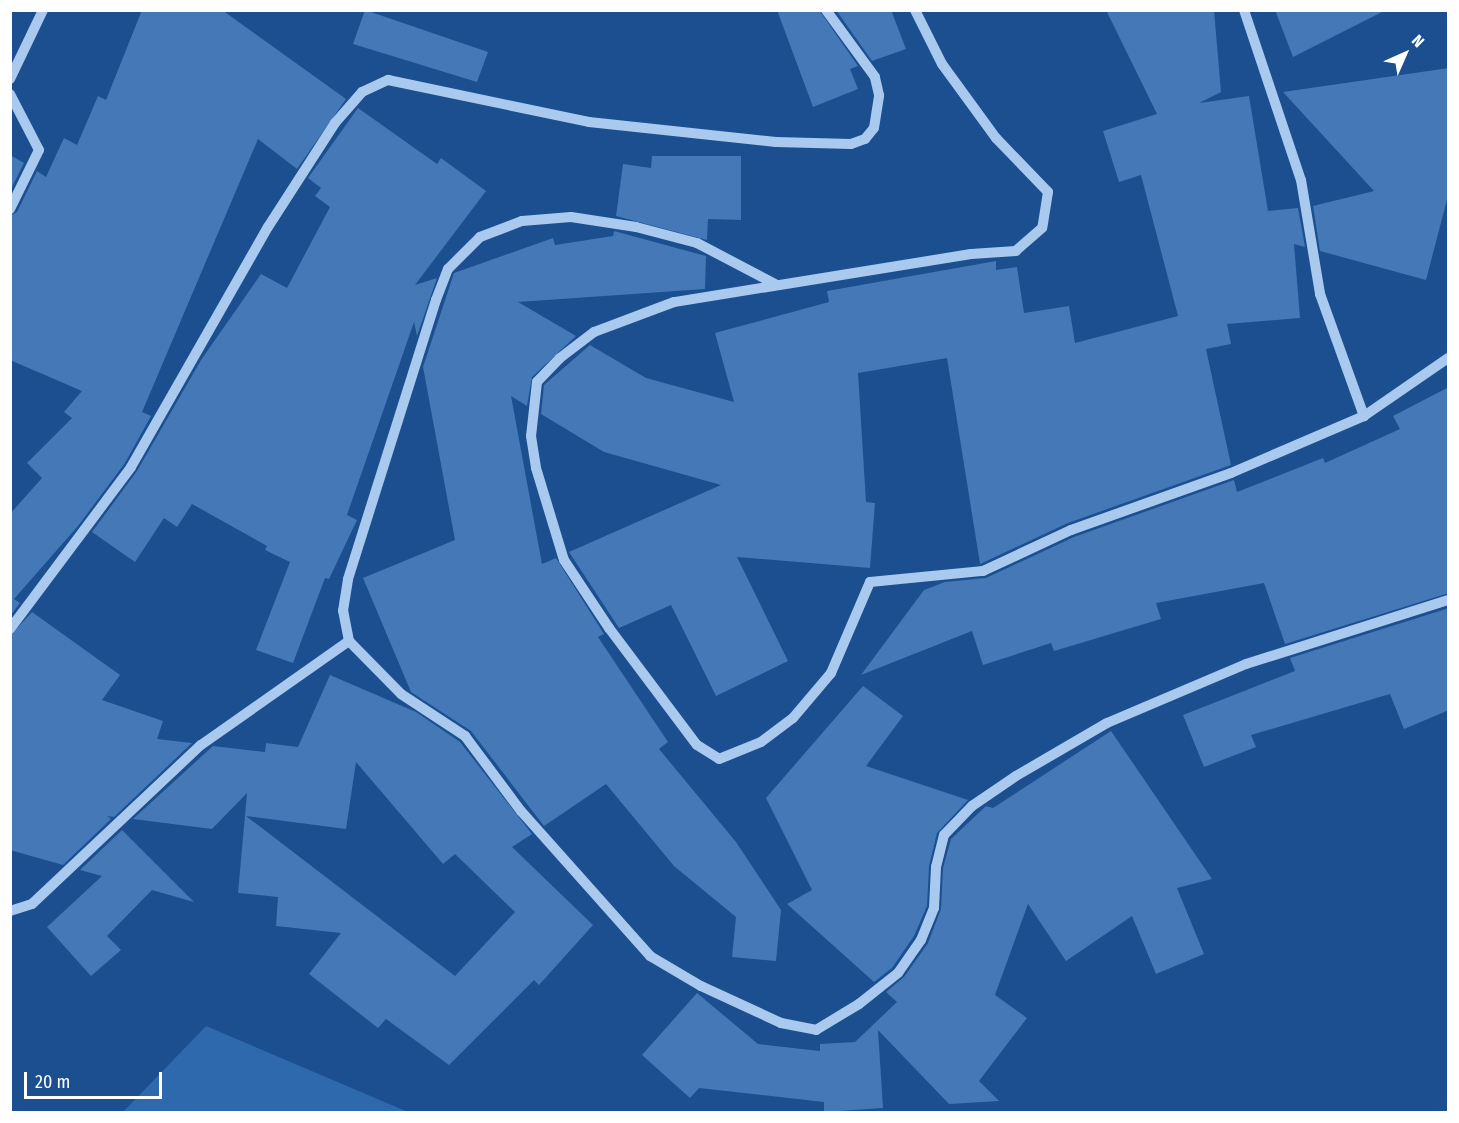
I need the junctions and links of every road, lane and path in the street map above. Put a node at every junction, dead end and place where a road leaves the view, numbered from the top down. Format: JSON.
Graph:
{"nodes":[{"id":1,"x":42,"y":10,"type":"edge"},
{"id":2,"x":826,"y":10,"type":"edge"},
{"id":3,"x":915,"y":10,"type":"edge"},
{"id":4,"x":1244,"y":10,"type":"edge"},
{"id":5,"x":10,"y":79,"type":"edge"},
{"id":6,"x":10,"y":94,"type":"edge"},
{"id":7,"x":10,"y":209,"type":"edge"},
{"id":8,"x":775,"y":284,"type":"junction"},
{"id":9,"x":1449,"y":358,"type":"edge"},
{"id":10,"x":1364,"y":416,"type":"junction"},
{"id":11,"x":1449,"y":600,"type":"edge"},
{"id":12,"x":10,"y":629,"type":"edge"},
{"id":13,"x":349,"y":641,"type":"junction"},
{"id":14,"x":10,"y":911,"type":"edge"}],
"edges":[{"from":1,"to":5,"type":"street"},
{"from":2,"to":12,"type":"street"},
{"from":3,"to":8,"type":"street"},
{"from":4,"to":10,"type":"street"},
{"from":6,"to":7,"type":"street"},
{"from":8,"to":10,"type":"street"},
{"from":8,"to":13,"type":"street"},
{"from":9,"to":10,"type":"street"},
{"from":11,"to":13,"type":"street"},
{"from":13,"to":14,"type":"street"}]}
